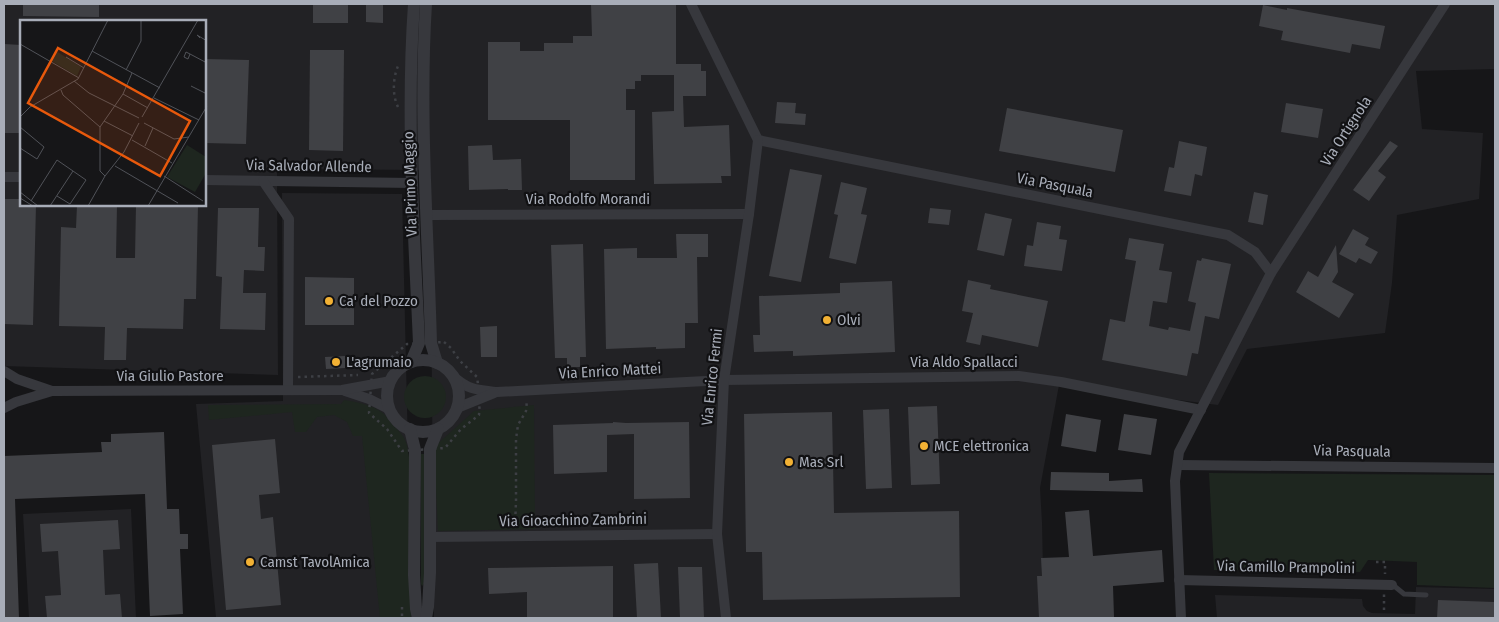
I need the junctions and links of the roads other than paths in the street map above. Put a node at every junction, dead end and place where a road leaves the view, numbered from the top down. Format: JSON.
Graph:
{"nodes":[{"id":1,"x":414,"y":4,"type":"edge"},
{"id":2,"x":426,"y":4,"type":"edge"},
{"id":3,"x":691,"y":4,"type":"edge"},
{"id":4,"x":1445,"y":4,"type":"edge"},
{"id":5,"x":758,"y":140,"type":"junction"},
{"id":6,"x":4,"y":177,"type":"edge"},
{"id":7,"x":20,"y":177,"type":"edge"},
{"id":8,"x":206,"y":180,"type":"edge"},
{"id":9,"x":263,"y":181,"type":"junction"},
{"id":10,"x":412,"y":183,"type":"junction"},
{"id":11,"x":749,"y":214,"type":"junction"},
{"id":12,"x":427,"y":215,"type":"junction"},
{"id":13,"x":1271,"y":273,"type":"junction"},
{"id":14,"x":425,"y":343,"type":"junction"},
{"id":15,"x":411,"y":362,"type":"junction"},
{"id":16,"x":437,"y":363,"type":"junction"},
{"id":17,"x":4,"y":372,"type":"edge"},
{"id":18,"x":453,"y":376,"type":"junction"},
{"id":19,"x":391,"y":380,"type":"junction"},
{"id":20,"x":724,"y":380,"type":"junction"},
{"id":21,"x":288,"y":390,"type":"junction"},
{"id":22,"x":342,"y":390,"type":"junction"},
{"id":23,"x":52,"y":391,"type":"junction"},
{"id":24,"x":479,"y":394,"type":"junction"},
{"id":25,"x":4,"y":408,"type":"edge"},
{"id":26,"x":457,"y":408,"type":"junction"},
{"id":27,"x":389,"y":409,"type":"junction"},
{"id":28,"x":1201,"y":410,"type":"junction"},
{"id":29,"x":438,"y":429,"type":"junction"},
{"id":30,"x":410,"y":430,"type":"junction"},
{"id":31,"x":1178,"y":465,"type":"junction"},
{"id":32,"x":1495,"y":468,"type":"edge"},
{"id":33,"x":717,"y":534,"type":"junction"},
{"id":34,"x":430,"y":537,"type":"junction"},
{"id":35,"x":1179,"y":580,"type":"junction"},
{"id":36,"x":1392,"y":585,"type":"joint"},
{"id":37,"x":1426,"y":595,"type":"dead end"},
{"id":38,"x":418,"y":618,"type":"edge"},
{"id":39,"x":426,"y":618,"type":"edge"},
{"id":40,"x":726,"y":618,"type":"edge"},
{"id":41,"x":1181,"y":618,"type":"edge"}],
"edges":[{"from":1,"to":10,"type":"street","name":"Via Primo Maggio"},
{"from":2,"to":12,"type":"street","name":"Via Primo Maggio"},
{"from":3,"to":5,"type":"street"},
{"from":4,"to":13,"type":"street","name":"Via Ortignola"},
{"from":5,"to":11,"type":"street","name":"Via Enrico Fermi"},
{"from":5,"to":13,"type":"street","name":"Via Pasquala"},
{"from":6,"to":7,"type":"street"},
{"from":8,"to":9,"type":"street","name":"Via Salvador Allende"},
{"from":9,"to":10,"type":"street","name":"Via Salvador Allende"},
{"from":9,"to":21,"type":"street"},
{"from":10,"to":14,"type":"street","name":"Via Primo Maggio"},
{"from":11,"to":12,"type":"street","name":"Via Rodolfo Morandi"},
{"from":11,"to":20,"type":"street","name":"Via Enrico Fermi"},
{"from":12,"to":14,"type":"street","name":"Via Primo Maggio"},
{"from":13,"to":28,"type":"street"},
{"from":14,"to":15,"type":"street","name":"Via Primo Maggio"},
{"from":14,"to":16,"type":"street","name":"Via Primo Maggio"},
{"from":15,"to":16,"type":"street"},
{"from":15,"to":19,"type":"street","name":"Via Primo Maggio"},
{"from":16,"to":18,"type":"street"},
{"from":17,"to":23,"type":"street","name":"Via Giulio Pastore"},
{"from":18,"to":24,"type":"street"},
{"from":18,"to":26,"type":"street"},
{"from":19,"to":22,"type":"street","name":"Via Giulio Pastore"},
{"from":19,"to":27,"type":"street"},
{"from":20,"to":24,"type":"street","name":"Via Enrico Mattei"},
{"from":20,"to":28,"type":"street","name":"Via Aldo Spallacci"},
{"from":20,"to":33,"type":"street","name":"Via Enrico Fermi"},
{"from":21,"to":22,"type":"street","name":"Via Giulio Pastore"},
{"from":21,"to":23,"type":"street","name":"Via Giulio Pastore"},
{"from":22,"to":27,"type":"street","name":"Via Giulio Pastore"},
{"from":23,"to":25,"type":"street","name":"Via Giulio Pastore"},
{"from":24,"to":26,"type":"street","name":"Via Enrico Mattei"},
{"from":26,"to":29,"type":"street"},
{"from":27,"to":30,"type":"street"},
{"from":28,"to":31,"type":"street"},
{"from":29,"to":30,"type":"street"},
{"from":29,"to":34,"type":"street"},
{"from":30,"to":38,"type":"street"},
{"from":31,"to":32,"type":"street","name":"Via Pasquala"},
{"from":31,"to":35,"type":"street"},
{"from":33,"to":34,"type":"street","name":"Via Gioacchino Zambrini"},
{"from":33,"to":40,"type":"street","name":"Via Enrico Fermi"},
{"from":34,"to":39,"type":"street"},
{"from":35,"to":36,"type":"street","name":"Via Camillo Prampolini"},
{"from":35,"to":41,"type":"street"},
{"from":36,"to":37,"type":"lane"}]}
